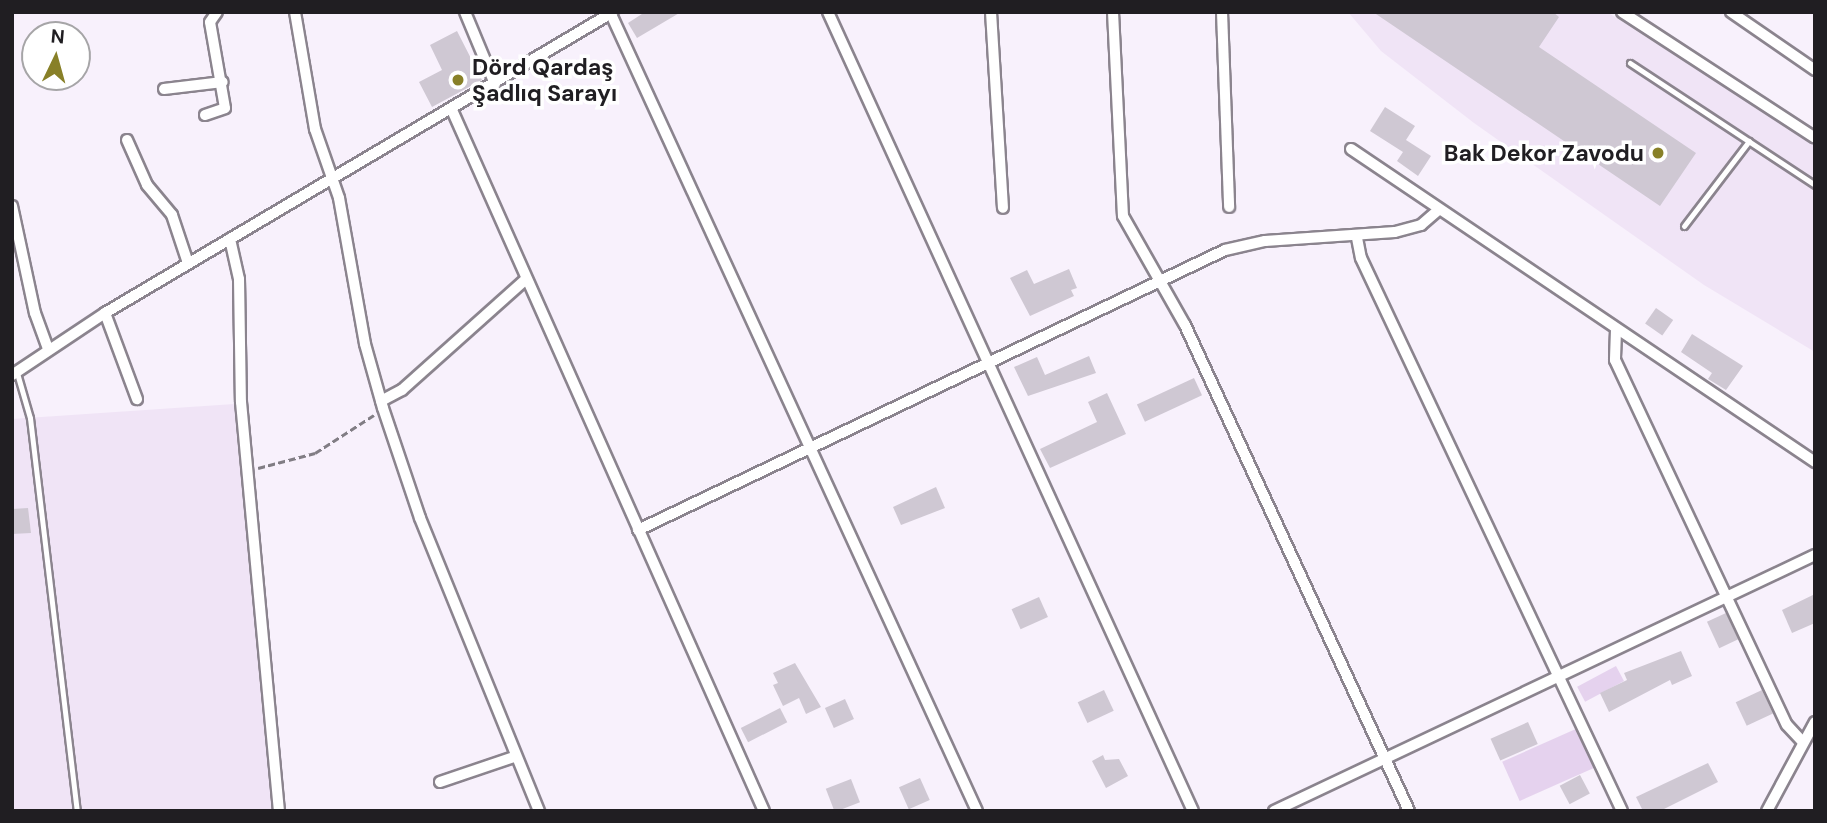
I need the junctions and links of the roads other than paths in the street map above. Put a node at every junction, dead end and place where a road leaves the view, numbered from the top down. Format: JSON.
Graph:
{"nodes":[{"id":1,"x":217,"y":12,"type":"edge"},
{"id":2,"x":295,"y":12,"type":"edge"},
{"id":3,"x":465,"y":12,"type":"edge"},
{"id":4,"x":828,"y":12,"type":"edge"},
{"id":5,"x":991,"y":12,"type":"edge"},
{"id":6,"x":1113,"y":12,"type":"edge"},
{"id":7,"x":1222,"y":12,"type":"edge"},
{"id":8,"x":1622,"y":12,"type":"edge"},
{"id":9,"x":1731,"y":12,"type":"edge"},
{"id":10,"x":611,"y":13,"type":"edge"},
{"id":11,"x":1630,"y":62,"type":"dead end"},
{"id":12,"x":1815,"y":69,"type":"edge"},
{"id":13,"x":223,"y":82,"type":"junction"},
{"id":14,"x":495,"y":84,"type":"junction"},
{"id":15,"x":164,"y":89,"type":"dead end"},
{"id":16,"x":452,"y":110,"type":"junction"},
{"id":17,"x":205,"y":115,"type":"dead end"},
{"id":18,"x":1815,"y":138,"type":"edge"},
{"id":19,"x":127,"y":140,"type":"dead end"},
{"id":20,"x":1749,"y":141,"type":"junction"},
{"id":21,"x":1351,"y":149,"type":"dead end"},
{"id":22,"x":331,"y":176,"type":"junction"},
{"id":23,"x":1815,"y":185,"type":"edge"},
{"id":24,"x":12,"y":206,"type":"edge"},
{"id":25,"x":1228,"y":207,"type":"dead end"},
{"id":26,"x":1003,"y":208,"type":"dead end"},
{"id":27,"x":1438,"y":210,"type":"junction"},
{"id":28,"x":1684,"y":226,"type":"dead end"},
{"id":29,"x":1357,"y":238,"type":"junction"},
{"id":30,"x":230,"y":239,"type":"junction"},
{"id":31,"x":188,"y":263,"type":"junction"},
{"id":32,"x":526,"y":279,"type":"junction"},
{"id":33,"x":1158,"y":280,"type":"junction"},
{"id":34,"x":105,"y":313,"type":"junction"},
{"id":35,"x":1616,"y":330,"type":"junction"},
{"id":36,"x":48,"y":348,"type":"junction"},
{"id":37,"x":988,"y":362,"type":"junction"},
{"id":38,"x":15,"y":374,"type":"edge"},
{"id":39,"x":137,"y":399,"type":"dead end"},
{"id":40,"x":382,"y":405,"type":"junction"},
{"id":41,"x":809,"y":445,"type":"junction"},
{"id":42,"x":1815,"y":462,"type":"edge"},
{"id":43,"x":638,"y":530,"type":"junction"},
{"id":44,"x":1815,"y":555,"type":"edge"},
{"id":45,"x":1728,"y":597,"type":"junction"},
{"id":46,"x":1560,"y":675,"type":"junction"},
{"id":47,"x":1815,"y":722,"type":"edge"},
{"id":48,"x":1803,"y":742,"type":"junction"},
{"id":49,"x":514,"y":757,"type":"junction"},
{"id":50,"x":1384,"y":759,"type":"junction"},
{"id":51,"x":440,"y":782,"type":"dead end"},
{"id":52,"x":77,"y":811,"type":"edge"},
{"id":53,"x":279,"y":811,"type":"edge"},
{"id":54,"x":539,"y":811,"type":"edge"},
{"id":55,"x":764,"y":811,"type":"edge"},
{"id":56,"x":977,"y":811,"type":"edge"},
{"id":57,"x":1193,"y":811,"type":"edge"},
{"id":58,"x":1274,"y":811,"type":"edge"},
{"id":59,"x":1409,"y":811,"type":"edge"},
{"id":60,"x":1622,"y":811,"type":"edge"},
{"id":61,"x":1767,"y":811,"type":"edge"}],
"edges":[{"from":1,"to":13,"type":"street"},
{"from":2,"to":22,"type":"street"},
{"from":3,"to":14,"type":"street"},
{"from":4,"to":37,"type":"street"},
{"from":5,"to":26,"type":"street"},
{"from":6,"to":33,"type":"street"},
{"from":7,"to":25,"type":"street"},
{"from":8,"to":18,"type":"street"},
{"from":9,"to":12,"type":"street"},
{"from":10,"to":14,"type":"street"},
{"from":10,"to":41,"type":"street"},
{"from":11,"to":20,"type":"lane"},
{"from":13,"to":15,"type":"street"},
{"from":13,"to":17,"type":"street"},
{"from":14,"to":16,"type":"street"},
{"from":16,"to":22,"type":"street"},
{"from":16,"to":32,"type":"street"},
{"from":19,"to":31,"type":"street"},
{"from":20,"to":23,"type":"lane"},
{"from":20,"to":28,"type":"lane"},
{"from":21,"to":27,"type":"street"},
{"from":22,"to":30,"type":"street"},
{"from":22,"to":40,"type":"street"},
{"from":24,"to":36,"type":"street"},
{"from":27,"to":29,"type":"street"},
{"from":27,"to":35,"type":"street"},
{"from":29,"to":33,"type":"street"},
{"from":29,"to":46,"type":"street"},
{"from":30,"to":31,"type":"street"},
{"from":30,"to":53,"type":"street"},
{"from":31,"to":34,"type":"street"},
{"from":32,"to":40,"type":"street"},
{"from":32,"to":43,"type":"street"},
{"from":33,"to":37,"type":"street"},
{"from":33,"to":50,"type":"street"},
{"from":34,"to":36,"type":"street"},
{"from":34,"to":39,"type":"street"},
{"from":35,"to":42,"type":"street"},
{"from":35,"to":45,"type":"street"},
{"from":36,"to":38,"type":"street"},
{"from":37,"to":41,"type":"street"},
{"from":37,"to":57,"type":"street"},
{"from":38,"to":52,"type":"lane"},
{"from":40,"to":49,"type":"street"},
{"from":41,"to":43,"type":"street"},
{"from":41,"to":56,"type":"street"},
{"from":43,"to":55,"type":"street"},
{"from":44,"to":45,"type":"street"},
{"from":45,"to":46,"type":"street"},
{"from":45,"to":48,"type":"street"},
{"from":46,"to":50,"type":"street"},
{"from":46,"to":60,"type":"street"},
{"from":47,"to":48,"type":"street"},
{"from":48,"to":61,"type":"street"},
{"from":49,"to":51,"type":"street"},
{"from":49,"to":54,"type":"street"},
{"from":50,"to":58,"type":"street"},
{"from":50,"to":59,"type":"street"}]}
